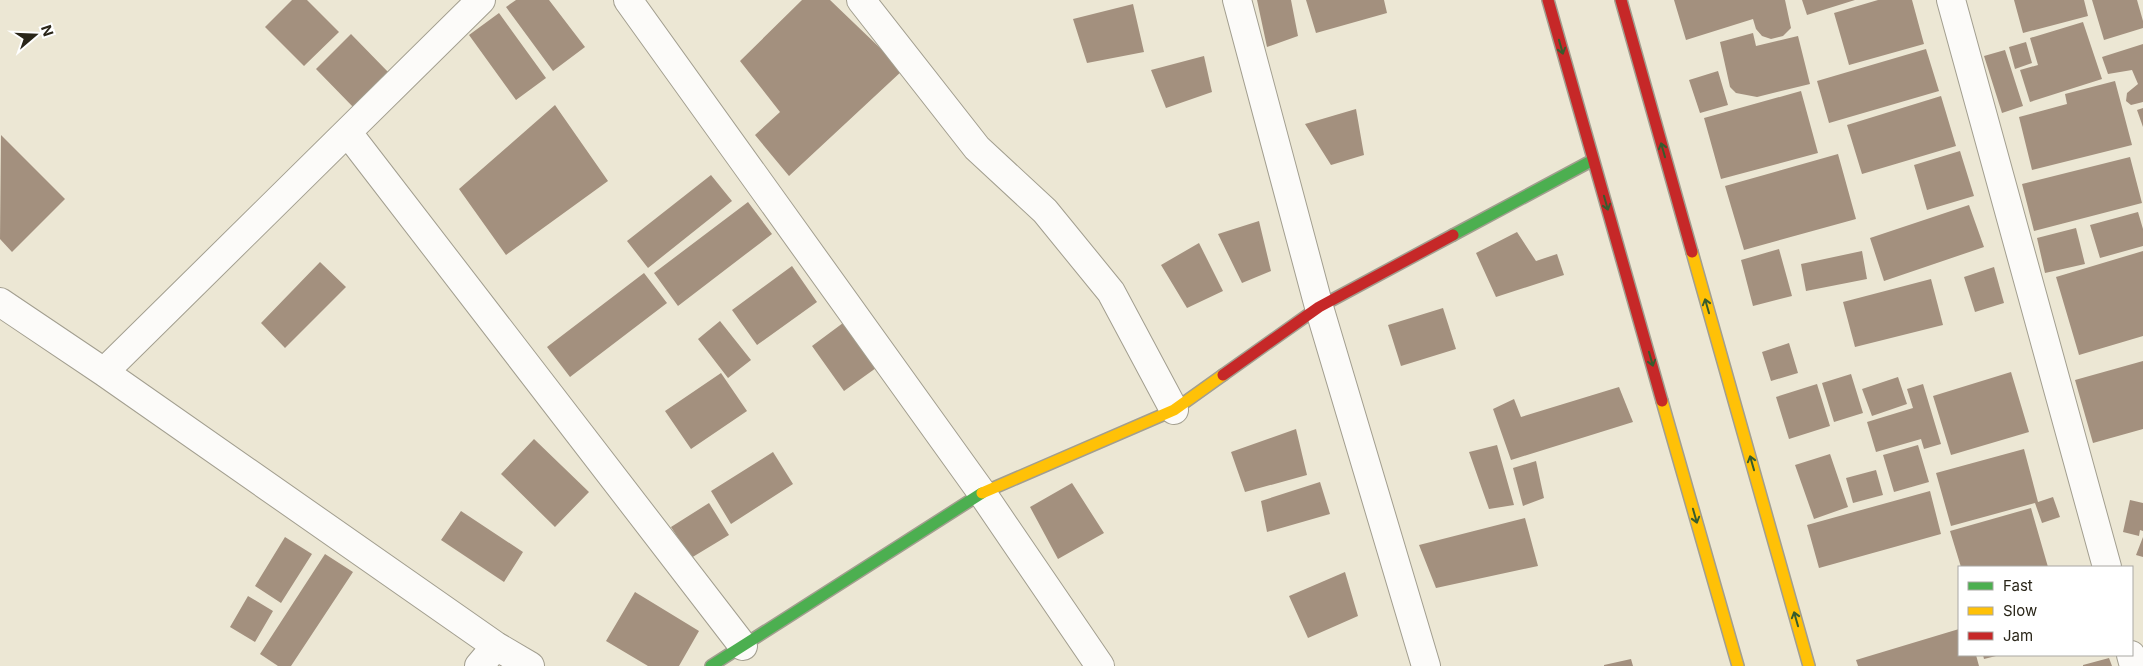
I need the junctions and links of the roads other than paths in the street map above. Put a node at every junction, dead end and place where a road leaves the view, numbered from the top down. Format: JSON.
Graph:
{"nodes":[{"id":1,"x":481,"y":0,"type":"edge"},
{"id":2,"x":628,"y":0,"type":"edge"},
{"id":3,"x":861,"y":0,"type":"edge"},
{"id":4,"x":1237,"y":0,"type":"edge"},
{"id":5,"x":1548,"y":0,"type":"edge"},
{"id":6,"x":1621,"y":0,"type":"edge"},
{"id":7,"x":1951,"y":0,"type":"edge"},
{"id":8,"x":348,"y":133,"type":"junction"},
{"id":9,"x":1594,"y":160,"type":"junction"},
{"id":10,"x":0,"y":302,"type":"edge"},
{"id":11,"x":1319,"y":307,"type":"junction"},
{"id":12,"x":104,"y":372,"type":"junction"},
{"id":13,"x":1174,"y":410,"type":"junction"},
{"id":14,"x":982,"y":492,"type":"junction"},
{"id":15,"x":2107,"y":566,"type":"edge"},
{"id":16,"x":743,"y":646,"type":"junction"},
{"id":17,"x":487,"y":656,"type":"edge"},
{"id":18,"x":530,"y":666,"type":"edge"},
{"id":19,"x":711,"y":666,"type":"edge"},
{"id":20,"x":1100,"y":666,"type":"edge"},
{"id":21,"x":1426,"y":666,"type":"edge"},
{"id":22,"x":1738,"y":666,"type":"edge"},
{"id":23,"x":1809,"y":666,"type":"edge"}],
"edges":[{"from":1,"to":8,"type":"street"},
{"from":2,"to":14,"type":"street"},
{"from":3,"to":13,"type":"street"},
{"from":4,"to":11,"type":"street"},
{"from":5,"to":9,"type":"main road","one_way":true},
{"from":23,"to":6,"type":"main road","one_way":true},
{"from":7,"to":15,"type":"street"},
{"from":8,"to":12,"type":"street"},
{"from":8,"to":16,"type":"street"},
{"from":9,"to":11,"type":"main road"},
{"from":9,"to":22,"type":"main road","one_way":true},
{"from":10,"to":12,"type":"street"},
{"from":11,"to":13,"type":"main road"},
{"from":11,"to":21,"type":"street"},
{"from":12,"to":17,"type":"street"},
{"from":13,"to":14,"type":"main road"},
{"from":14,"to":16,"type":"main road"},
{"from":14,"to":20,"type":"street"},
{"from":16,"to":19,"type":"main road"},
{"from":17,"to":18,"type":"street"}]}
